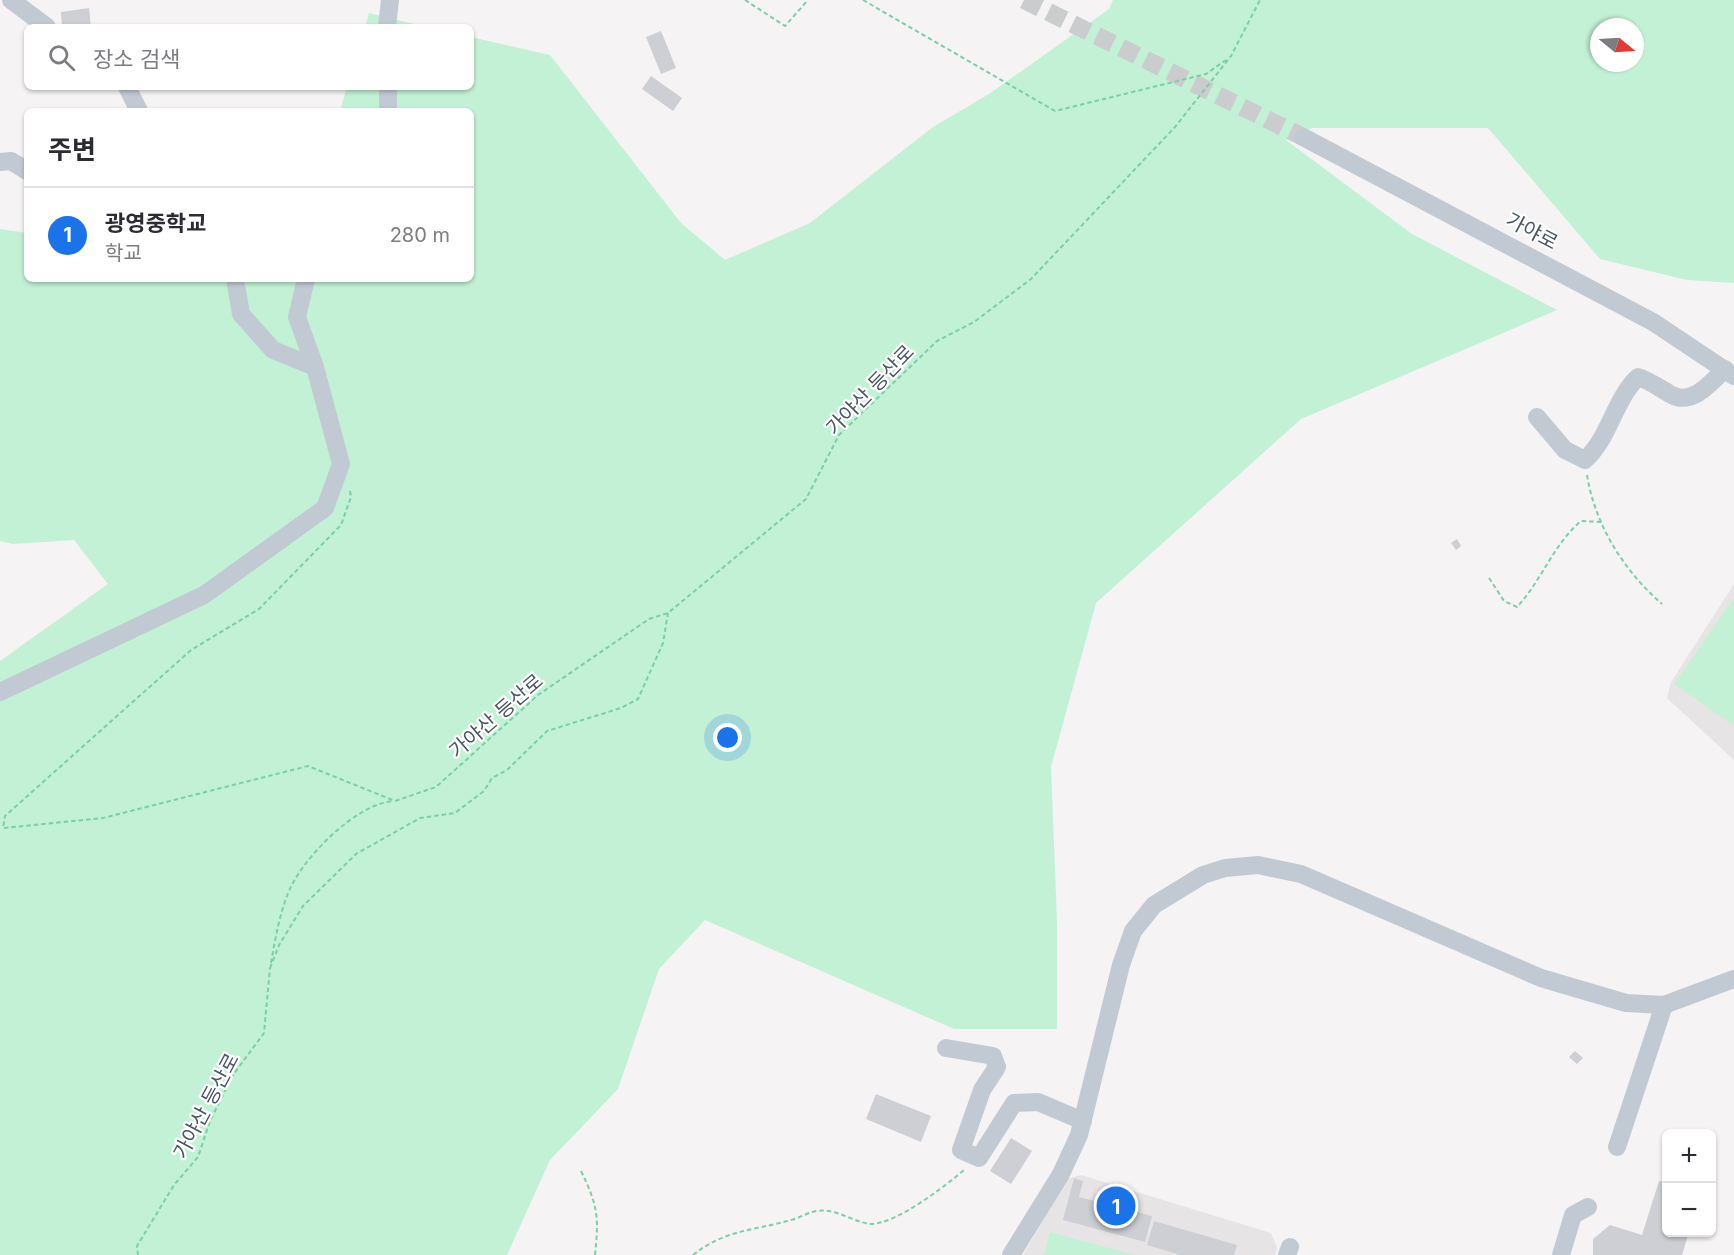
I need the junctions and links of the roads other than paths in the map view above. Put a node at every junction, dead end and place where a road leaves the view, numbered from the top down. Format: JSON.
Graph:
{"nodes":[{"id":1,"x":11,"y":0,"type":"edge"},
{"id":2,"x":390,"y":0,"type":"edge"},
{"id":3,"x":43,"y":24,"type":"edge"},
{"id":4,"x":387,"y":24,"type":"edge"},
{"id":5,"x":128,"y":90,"type":"edge"},
{"id":6,"x":388,"y":90,"type":"edge"},
{"id":7,"x":138,"y":108,"type":"edge"},
{"id":8,"x":388,"y":108,"type":"edge"},
{"id":9,"x":1303,"y":137,"type":"tunnel mouth"},
{"id":10,"x":0,"y":162,"type":"edge"},
{"id":11,"x":24,"y":169,"type":"edge"},
{"id":12,"x":236,"y":282,"type":"edge"},
{"id":13,"x":305,"y":282,"type":"edge"},
{"id":14,"x":315,"y":367,"type":"junction"},
{"id":15,"x":1729,"y":373,"type":"edge"},
{"id":16,"x":1537,"y":417,"type":"dead end"},
{"id":17,"x":0,"y":692,"type":"edge"},
{"id":18,"x":1734,"y":979,"type":"edge"},
{"id":19,"x":1664,"y":1005,"type":"junction"},
{"id":20,"x":945,"y":1048,"type":"dead end"},
{"id":21,"x":1083,"y":1122,"type":"junction"},
{"id":22,"x":1617,"y":1147,"type":"dead end"},
{"id":23,"x":1588,"y":1207,"type":"dead end"},
{"id":24,"x":1011,"y":1255,"type":"edge"},
{"id":25,"x":1561,"y":1255,"type":"edge"}],
"edges":[{"from":1,"to":3,"type":"street"},
{"from":2,"to":4,"type":"street"},
{"from":5,"to":7,"type":"street"},
{"from":6,"to":8,"type":"street"},
{"from":9,"to":15,"type":"street","name":"가야로"},
{"from":10,"to":11,"type":"street"},
{"from":12,"to":14,"type":"street"},
{"from":13,"to":14,"type":"street"},
{"from":14,"to":17,"type":"street"},
{"from":15,"to":16,"type":"street"},
{"from":18,"to":19,"type":"street"},
{"from":19,"to":21,"type":"street"},
{"from":19,"to":22,"type":"street"},
{"from":20,"to":21,"type":"street"},
{"from":21,"to":24,"type":"street"},
{"from":23,"to":25,"type":"street"}]}
